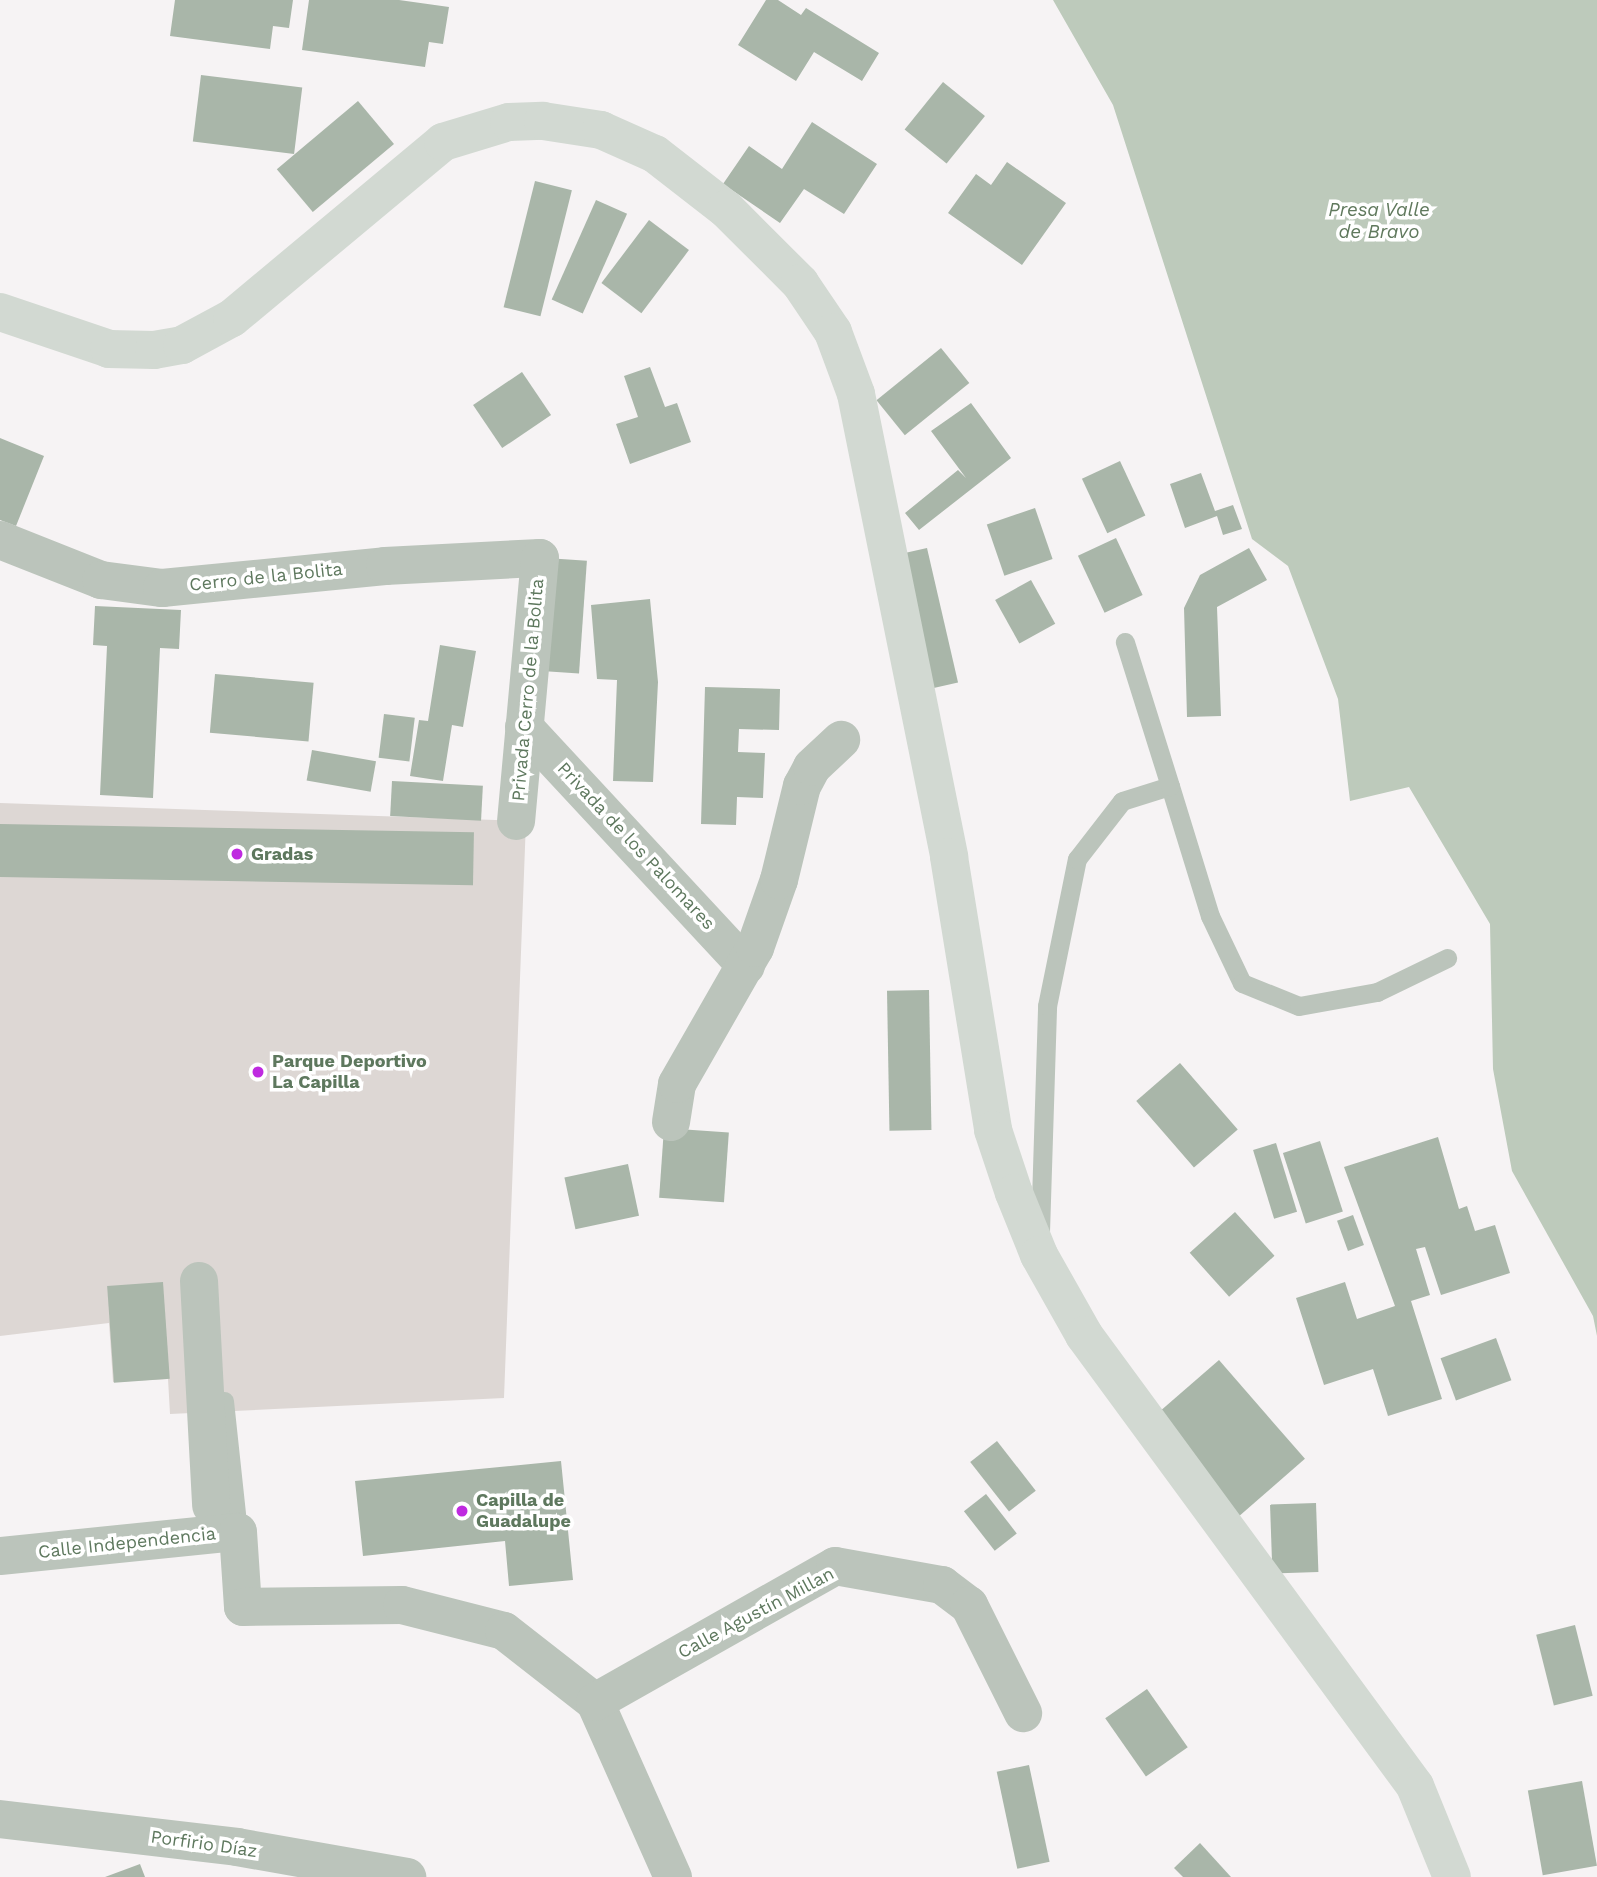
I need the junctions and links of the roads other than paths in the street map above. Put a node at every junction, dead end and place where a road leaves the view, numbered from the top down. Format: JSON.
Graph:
{"nodes":[{"id":1,"x":0,"y":312,"type":"edge"},
{"id":2,"x":0,"y":540,"type":"edge"},
{"id":3,"x":540,"y":558,"type":"joint"},
{"id":4,"x":1125,"y":642,"type":"dead end"},
{"id":5,"x":524,"y":727,"type":"junction"},
{"id":6,"x":841,"y":740,"type":"dead end"},
{"id":7,"x":1170,"y":786,"type":"junction"},
{"id":8,"x":516,"y":821,"type":"dead end"},
{"id":9,"x":1447,"y":958,"type":"dead end"},
{"id":10,"x":746,"y":967,"type":"junction"},
{"id":11,"x":671,"y":1122,"type":"dead end"},
{"id":12,"x":1040,"y":1255,"type":"junction"},
{"id":13,"x":207,"y":1281,"type":"dead end"},
{"id":14,"x":225,"y":1519,"type":"junction"},
{"id":15,"x":0,"y":1556,"type":"edge"},
{"id":16,"x":588,"y":1696,"type":"junction"},
{"id":17,"x":1023,"y":1713,"type":"dead end"},
{"id":18,"x":0,"y":1819,"type":"edge"},
{"id":19,"x":407,"y":1877,"type":"edge"},
{"id":20,"x":673,"y":1877,"type":"edge"},
{"id":21,"x":1452,"y":1877,"type":"edge"}],
"edges":[{"from":1,"to":12,"type":"main road"},
{"from":2,"to":3,"type":"street","name":"Cerro de la Bolita"},
{"from":3,"to":5,"type":"street","name":"Privada Cerro de la Bolita"},
{"from":4,"to":7,"type":"lane"},
{"from":5,"to":8,"type":"street","name":"Privada Cerro de la Bolita"},
{"from":5,"to":10,"type":"street","name":"Privada de los Palomares"},
{"from":6,"to":10,"type":"street"},
{"from":7,"to":9,"type":"lane"},
{"from":7,"to":12,"type":"lane"},
{"from":10,"to":11,"type":"street"},
{"from":12,"to":21,"type":"main road"},
{"from":13,"to":14,"type":"street"},
{"from":14,"to":15,"type":"street","name":"Calle Independencia"},
{"from":14,"to":16,"type":"street","name":"Calle Independencia"},
{"from":16,"to":17,"type":"street","name":"Calle Agustín Millan"},
{"from":16,"to":20,"type":"street"},
{"from":18,"to":19,"type":"street","name":"Porfirio Díaz"}]}
